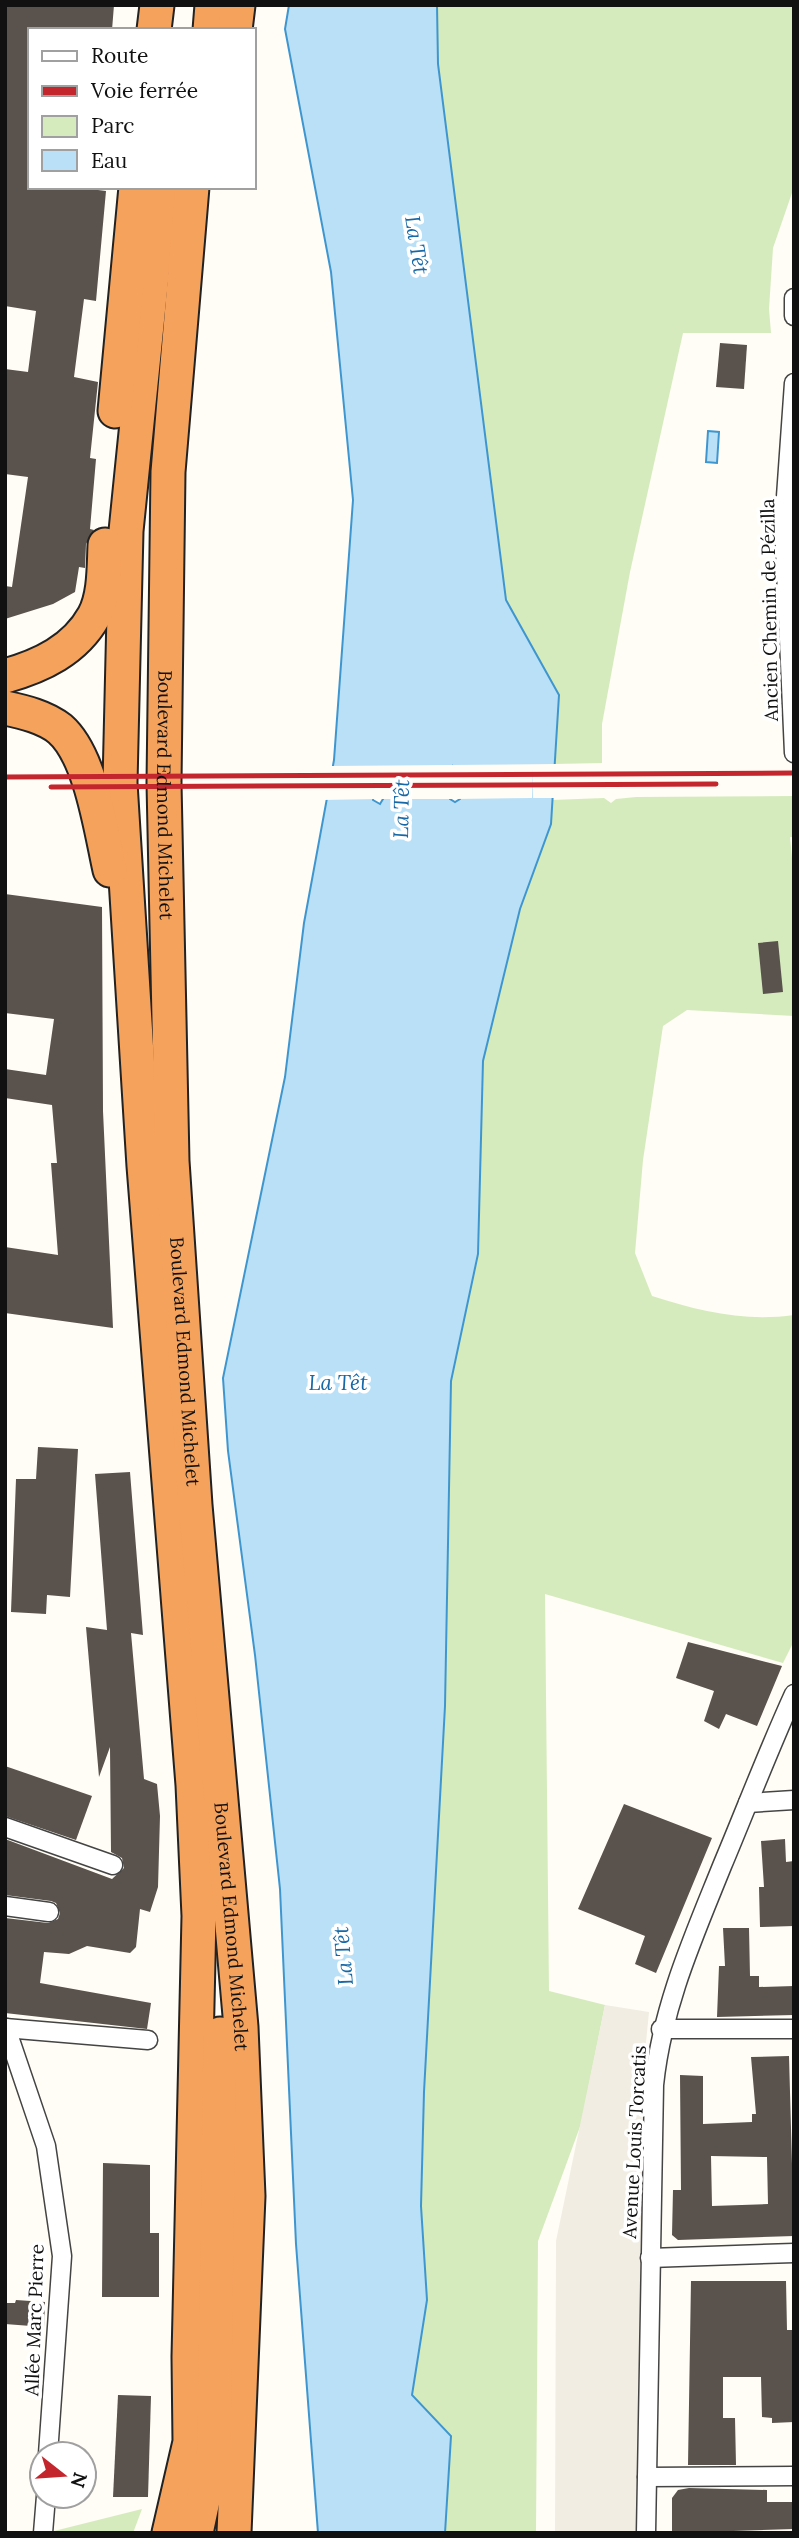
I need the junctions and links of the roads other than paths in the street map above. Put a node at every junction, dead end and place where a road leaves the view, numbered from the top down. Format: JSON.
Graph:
{"nodes":[{"id":1,"x":157,"y":5,"type":"edge"},
{"id":2,"x":179,"y":5,"type":"edge"},
{"id":3,"x":212,"y":5,"type":"edge"},
{"id":4,"x":238,"y":5,"type":"edge"},
{"id":5,"x":154,"y":28,"type":"edge"},
{"id":6,"x":176,"y":28,"type":"edge"},
{"id":7,"x":209,"y":28,"type":"edge"},
{"id":8,"x":235,"y":28,"type":"edge"},
{"id":9,"x":136,"y":189,"type":"edge"},
{"id":10,"x":161,"y":189,"type":"edge"},
{"id":11,"x":192,"y":189,"type":"edge"},
{"id":12,"x":215,"y":189,"type":"edge"},
{"id":13,"x":794,"y":298,"type":"edge"},
{"id":14,"x":794,"y":316,"type":"edge"},
{"id":15,"x":794,"y":383,"type":"edge"},
{"id":16,"x":5,"y":676,"type":"edge"},
{"id":17,"x":5,"y":708,"type":"edge"},
{"id":18,"x":167,"y":714,"type":"junction"},
{"id":19,"x":794,"y":753,"type":"edge"},
{"id":20,"x":131,"y":961,"type":"junction"},
{"id":21,"x":794,"y":1694,"type":"edge"},
{"id":22,"x":216,"y":1724,"type":"junction"},
{"id":23,"x":794,"y":1800,"type":"edge"},
{"id":24,"x":748,"y":1803,"type":"junction"},
{"id":25,"x":5,"y":1827,"type":"edge"},
{"id":26,"x":113,"y":1865,"type":"dead end"},
{"id":27,"x":5,"y":1906,"type":"edge"},
{"id":28,"x":49,"y":1912,"type":"dead end"},
{"id":29,"x":6,"y":2028,"type":"edge"},
{"id":30,"x":794,"y":2028,"type":"edge"},
{"id":31,"x":662,"y":2029,"type":"junction"},
{"id":32,"x":148,"y":2040,"type":"dead end"},
{"id":33,"x":794,"y":2253,"type":"edge"},
{"id":34,"x":650,"y":2258,"type":"junction"},
{"id":35,"x":189,"y":2357,"type":"junction"},
{"id":36,"x":49,"y":2440,"type":"edge"},
{"id":37,"x":794,"y":2476,"type":"edge"},
{"id":38,"x":647,"y":2477,"type":"junction"},
{"id":39,"x":45,"y":2510,"type":"edge"},
{"id":40,"x":43,"y":2533,"type":"edge"},
{"id":41,"x":149,"y":2533,"type":"edge"},
{"id":42,"x":169,"y":2533,"type":"edge"},
{"id":43,"x":195,"y":2533,"type":"edge"},
{"id":44,"x":234,"y":2533,"type":"edge"},
{"id":45,"x":646,"y":2533,"type":"edge"}],
"edges":[{"from":1,"to":5,"type":"highway"},
{"from":2,"to":6,"type":"highway"},
{"from":3,"to":7,"type":"highway"},
{"from":4,"to":8,"type":"highway"},
{"from":9,"to":16,"type":"highway"},
{"from":10,"to":20,"type":"highway","name":"Boulevard Edmond Michelet"},
{"from":11,"to":18,"type":"highway","name":"Boulevard Edmond Michelet"},
{"from":12,"to":18,"type":"highway"},
{"from":13,"to":14,"type":"street"},
{"from":15,"to":19,"type":"street","name":"Ancien Chemin de Pézilla"},
{"from":17,"to":20,"type":"highway"},
{"from":18,"to":22,"type":"highway","name":"Boulevard Edmond Michelet"},
{"from":20,"to":35,"type":"highway","name":"Boulevard Edmond Michelet"},
{"from":21,"to":24,"type":"street","name":"Avenue Louis Torcatis"},
{"from":22,"to":43,"type":"highway"},
{"from":22,"to":44,"type":"highway","name":"Boulevard Edmond Michelet"},
{"from":23,"to":24,"type":"street"},
{"from":24,"to":31,"type":"street","name":"Avenue Louis Torcatis"},
{"from":25,"to":26,"type":"street"},
{"from":27,"to":28,"type":"street"},
{"from":29,"to":32,"type":"street"},
{"from":29,"to":36,"type":"street","name":"Allée Marc Pierre"},
{"from":30,"to":31,"type":"street"},
{"from":31,"to":34,"type":"street","name":"Avenue Louis Torcatis"},
{"from":33,"to":34,"type":"street"},
{"from":34,"to":38,"type":"street","name":"Avenue Louis Torcatis"},
{"from":35,"to":41,"type":"highway"},
{"from":35,"to":42,"type":"highway"},
{"from":37,"to":38,"type":"street"},
{"from":38,"to":45,"type":"street","name":"Avenue Louis Torcatis"},
{"from":39,"to":40,"type":"street"}]}
